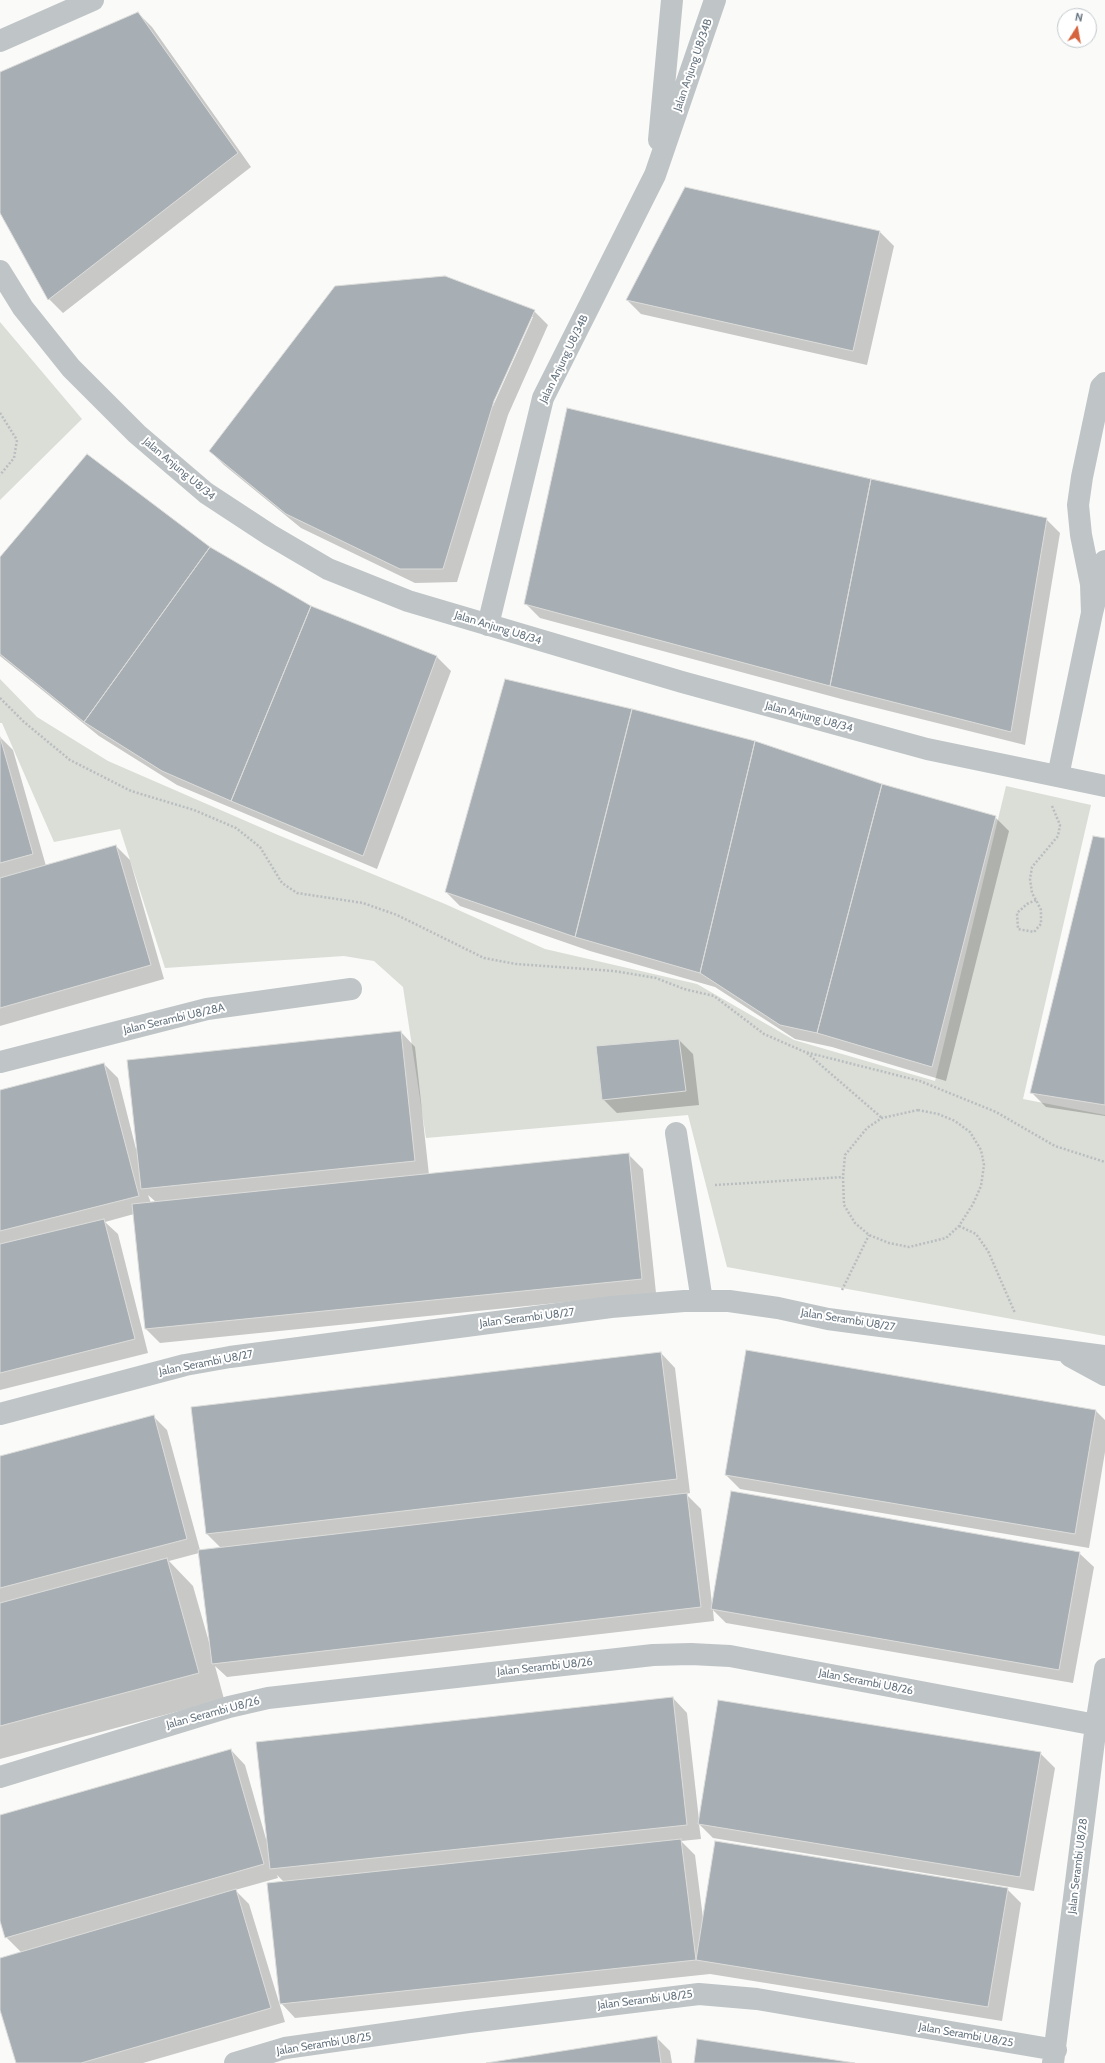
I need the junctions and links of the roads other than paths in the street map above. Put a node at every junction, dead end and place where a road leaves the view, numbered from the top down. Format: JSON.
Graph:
{"nodes":[{"id":1,"x":93,"y":0,"type":"edge"},
{"id":2,"x":672,"y":0,"type":"edge"},
{"id":3,"x":715,"y":0,"type":"edge"},
{"id":4,"x":0,"y":41,"type":"edge"},
{"id":5,"x":655,"y":176,"type":"junction"},
{"id":6,"x":0,"y":271,"type":"edge"},
{"id":7,"x":1105,"y":383,"type":"edge"},
{"id":8,"x":1105,"y":561,"type":"edge"},
{"id":9,"x":1092,"y":613,"type":"junction"},
{"id":10,"x":488,"y":625,"type":"junction"},
{"id":11,"x":1058,"y":776,"type":"junction"},
{"id":12,"x":1105,"y":786,"type":"edge"},
{"id":13,"x":351,"y":989,"type":"dead end"},
{"id":14,"x":0,"y":1062,"type":"edge"},
{"id":15,"x":676,"y":1133,"type":"dead end"},
{"id":16,"x":702,"y":1301,"type":"junction"},
{"id":17,"x":1059,"y":1350,"type":"junction"},
{"id":18,"x":1105,"y":1356,"type":"edge"},
{"id":19,"x":1105,"y":1375,"type":"edge"},
{"id":20,"x":0,"y":1414,"type":"edge"},
{"id":21,"x":1105,"y":1669,"type":"edge"},
{"id":22,"x":1096,"y":1725,"type":"junction"},
{"id":23,"x":0,"y":1777,"type":"edge"},
{"id":24,"x":1055,"y":2057,"type":"edge"},
{"id":25,"x":235,"y":2063,"type":"edge"}],
"edges":[{"from":1,"to":4,"type":"street"},
{"from":2,"to":5,"type":"street","name":"Jalan Anjung U8/34B"},
{"from":3,"to":5,"type":"street","name":"Jalan Anjung U8/34B"},
{"from":5,"to":10,"type":"street","name":"Jalan Anjung U8/34B"},
{"from":6,"to":10,"type":"street","name":"Jalan Anjung U8/34"},
{"from":7,"to":9,"type":"street"},
{"from":8,"to":9,"type":"street"},
{"from":9,"to":11,"type":"street"},
{"from":10,"to":11,"type":"street","name":"Jalan Anjung U8/34"},
{"from":11,"to":12,"type":"street","name":"Jalan Anjung U8/34"},
{"from":13,"to":14,"type":"street","name":"Jalan Serambi U8/28A"},
{"from":15,"to":16,"type":"street"},
{"from":16,"to":17,"type":"street","name":"Jalan Serambi U8/27"},
{"from":16,"to":20,"type":"street","name":"Jalan Serambi U8/27"},
{"from":17,"to":18,"type":"street","name":"Jalan Serambi U8/27"},
{"from":17,"to":19,"type":"street","name":"Jalan Serambi U8/27"},
{"from":21,"to":22,"type":"street","name":"Jalan Serambi U8/28"},
{"from":22,"to":23,"type":"street","name":"Jalan Serambi U8/26"},
{"from":22,"to":24,"type":"street","name":"Jalan Serambi U8/28"},
{"from":24,"to":25,"type":"street","name":"Jalan Serambi U8/25"}]}
